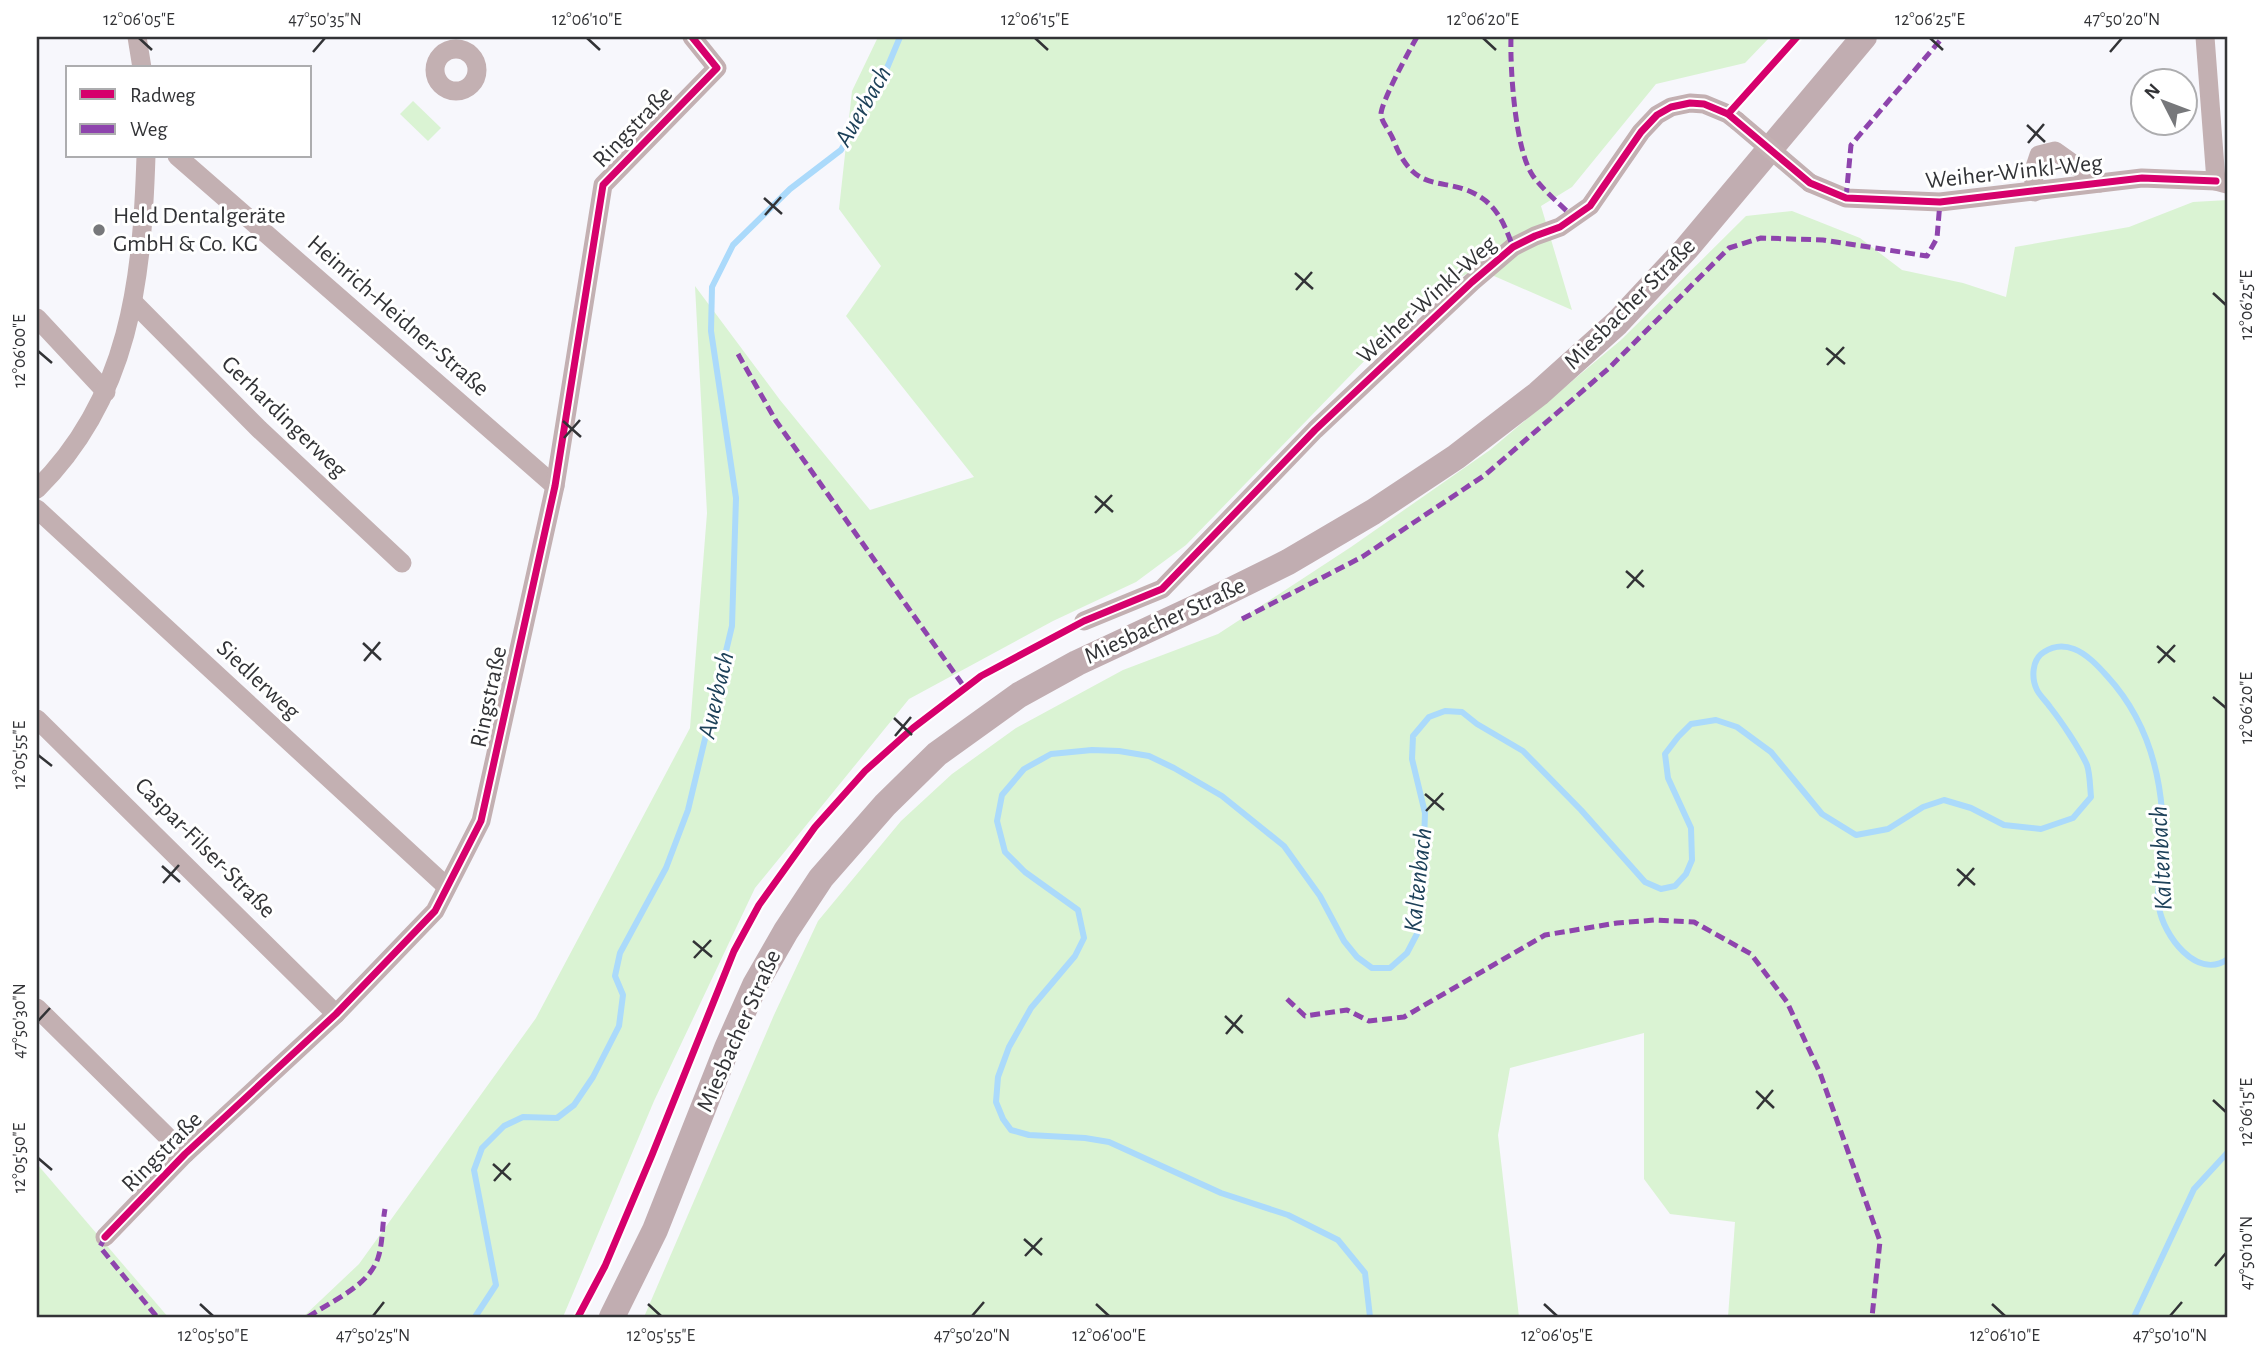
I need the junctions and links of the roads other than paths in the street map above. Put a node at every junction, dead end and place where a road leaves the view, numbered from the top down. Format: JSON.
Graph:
{"nodes":[{"id":1,"x":137,"y":37,"type":"edge"},
{"id":2,"x":433,"y":37,"type":"edge"},
{"id":3,"x":692,"y":37,"type":"edge"},
{"id":4,"x":1864,"y":37,"type":"edge"},
{"id":5,"x":2205,"y":37,"type":"edge"},
{"id":6,"x":450,"y":50,"type":"dead end"},
{"id":7,"x":142,"y":66,"type":"edge"},
{"id":8,"x":146,"y":158,"type":"edge"},
{"id":9,"x":179,"y":158,"type":"edge"},
{"id":10,"x":2222,"y":182,"type":"edge"},
{"id":11,"x":2100,"y":183,"type":"junction"},
{"id":12,"x":2035,"y":192,"type":"junction"},
{"id":13,"x":134,"y":303,"type":"junction"},
{"id":14,"x":37,"y":318,"type":"edge"},
{"id":15,"x":106,"y":392,"type":"junction"},
{"id":16,"x":555,"y":486,"type":"junction"},
{"id":17,"x":37,"y":489,"type":"edge"},
{"id":18,"x":37,"y":509,"type":"edge"},
{"id":19,"x":402,"y":563,"type":"dead end"},
{"id":20,"x":1084,"y":621,"type":"dead end"},
{"id":21,"x":37,"y":719,"type":"edge"},
{"id":22,"x":447,"y":887,"type":"junction"},
{"id":23,"x":37,"y":1008,"type":"edge"},
{"id":24,"x":337,"y":1014,"type":"junction"},
{"id":25,"x":185,"y":1154,"type":"junction"},
{"id":26,"x":105,"y":1237,"type":"dead end"},
{"id":27,"x":612,"y":1317,"type":"edge"}],
"edges":[{"from":1,"to":7,"type":"street"},
{"from":2,"to":6,"type":"street"},
{"from":3,"to":16,"type":"street","name":"Ringstraße"},
{"from":4,"to":27,"type":"main road","name":"Miesbacher Straße"},
{"from":5,"to":10,"type":"street"},
{"from":8,"to":13,"type":"street"},
{"from":9,"to":16,"type":"street","name":"Heinrich-Heidner-Straße"},
{"from":10,"to":11,"type":"street","name":"Weiher-Winkl-Weg"},
{"from":11,"to":12,"type":"street","name":"Weiher-Winkl-Weg"},
{"from":11,"to":12,"type":"street","name":"Weiher-Winkl-Weg"},
{"from":12,"to":20,"type":"street","name":"Weiher-Winkl-Weg","bridge":true},
{"from":13,"to":15,"type":"street"},
{"from":13,"to":19,"type":"street","name":"Gerhardingerweg"},
{"from":14,"to":15,"type":"street"},
{"from":15,"to":17,"type":"street"},
{"from":16,"to":22,"type":"street","name":"Ringstraße"},
{"from":18,"to":22,"type":"street","name":"Siedlerweg"},
{"from":21,"to":24,"type":"street","name":"Caspar-Filser-Straße"},
{"from":22,"to":24,"type":"street","name":"Ringstraße"},
{"from":23,"to":25,"type":"street"},
{"from":24,"to":25,"type":"street","name":"Ringstraße"},
{"from":25,"to":26,"type":"street","name":"Ringstraße"}]}
